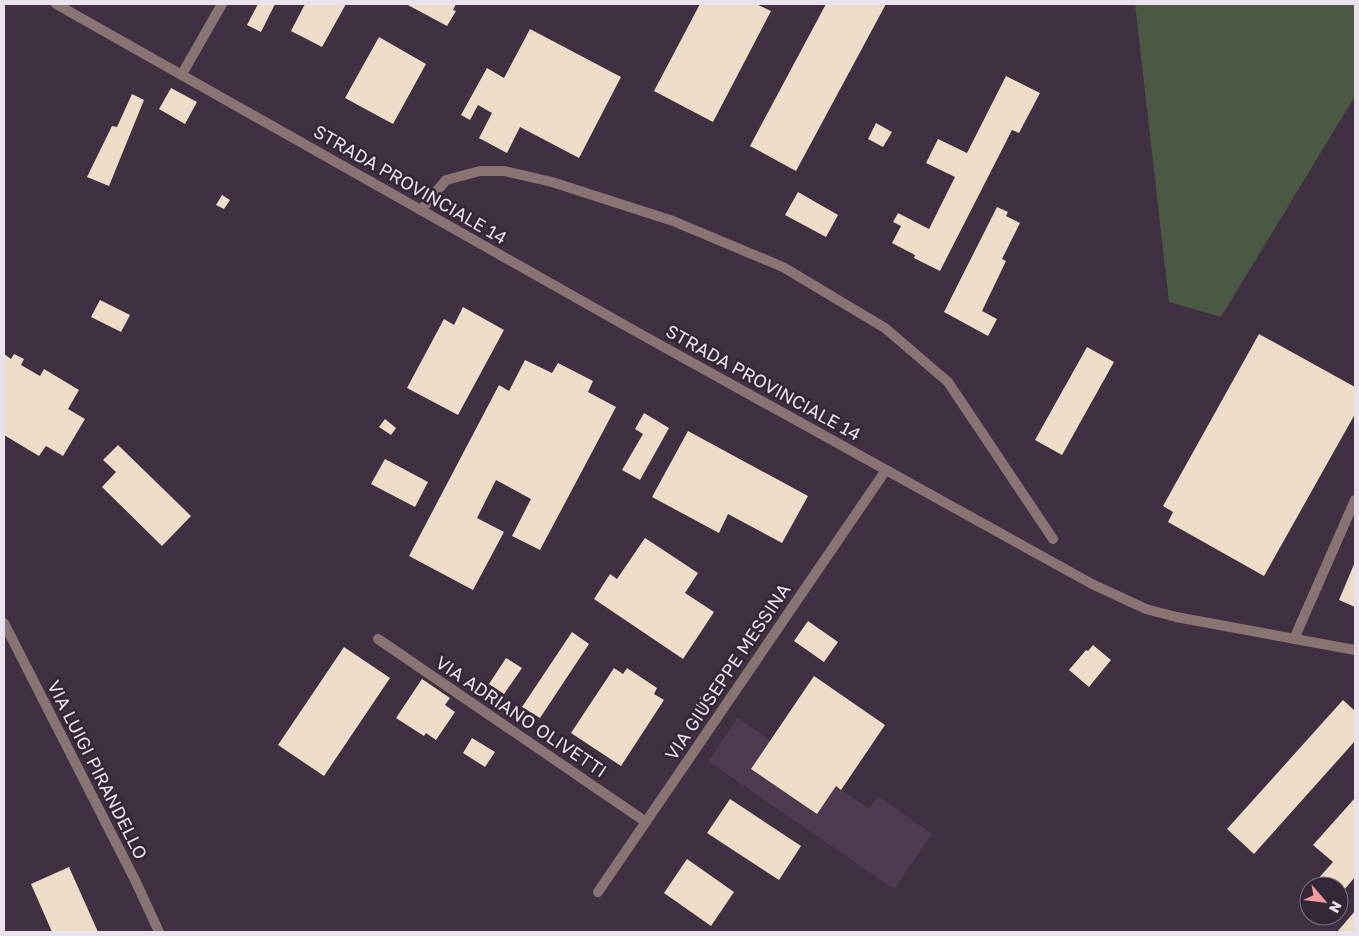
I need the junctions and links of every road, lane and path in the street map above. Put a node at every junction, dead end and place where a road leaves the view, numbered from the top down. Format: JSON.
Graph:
{"nodes":[{"id":1,"x":56,"y":4,"type":"edge"},
{"id":2,"x":222,"y":4,"type":"edge"},
{"id":3,"x":182,"y":74,"type":"junction"},
{"id":4,"x":421,"y":210,"type":"junction"},
{"id":5,"x":886,"y":470,"type":"junction"},
{"id":6,"x":1355,"y":500,"type":"edge"},
{"id":7,"x":1053,"y":539,"type":"dead end"},
{"id":8,"x":4,"y":623,"type":"edge"},
{"id":9,"x":378,"y":639,"type":"dead end"},
{"id":10,"x":1294,"y":639,"type":"junction"},
{"id":11,"x":1355,"y":650,"type":"edge"},
{"id":12,"x":646,"y":822,"type":"junction"},
{"id":13,"x":598,"y":892,"type":"dead end"},
{"id":14,"x":159,"y":932,"type":"edge"}],
"edges":[{"from":1,"to":3,"type":"street","name":"STRADA PROVINCIALE 14"},
{"from":2,"to":3,"type":"street"},
{"from":3,"to":4,"type":"street","name":"STRADA PROVINCIALE 14"},
{"from":4,"to":5,"type":"street","name":"STRADA PROVINCIALE 14"},
{"from":4,"to":7,"type":"street"},
{"from":5,"to":10,"type":"street","name":"STRADA PROVINCIALE 14"},
{"from":5,"to":12,"type":"street","name":"VIA GIUSEPPE MESSINA"},
{"from":6,"to":10,"type":"street"},
{"from":8,"to":14,"type":"street","name":"VIA LUIGI PIRANDELLO"},
{"from":9,"to":12,"type":"street","name":"VIA ADRIANO OLIVETTI"},
{"from":10,"to":11,"type":"street","name":"STRADA PROVINCIALE 14"},
{"from":12,"to":13,"type":"street","name":"VIA GIUSEPPE MESSINA"}]}
